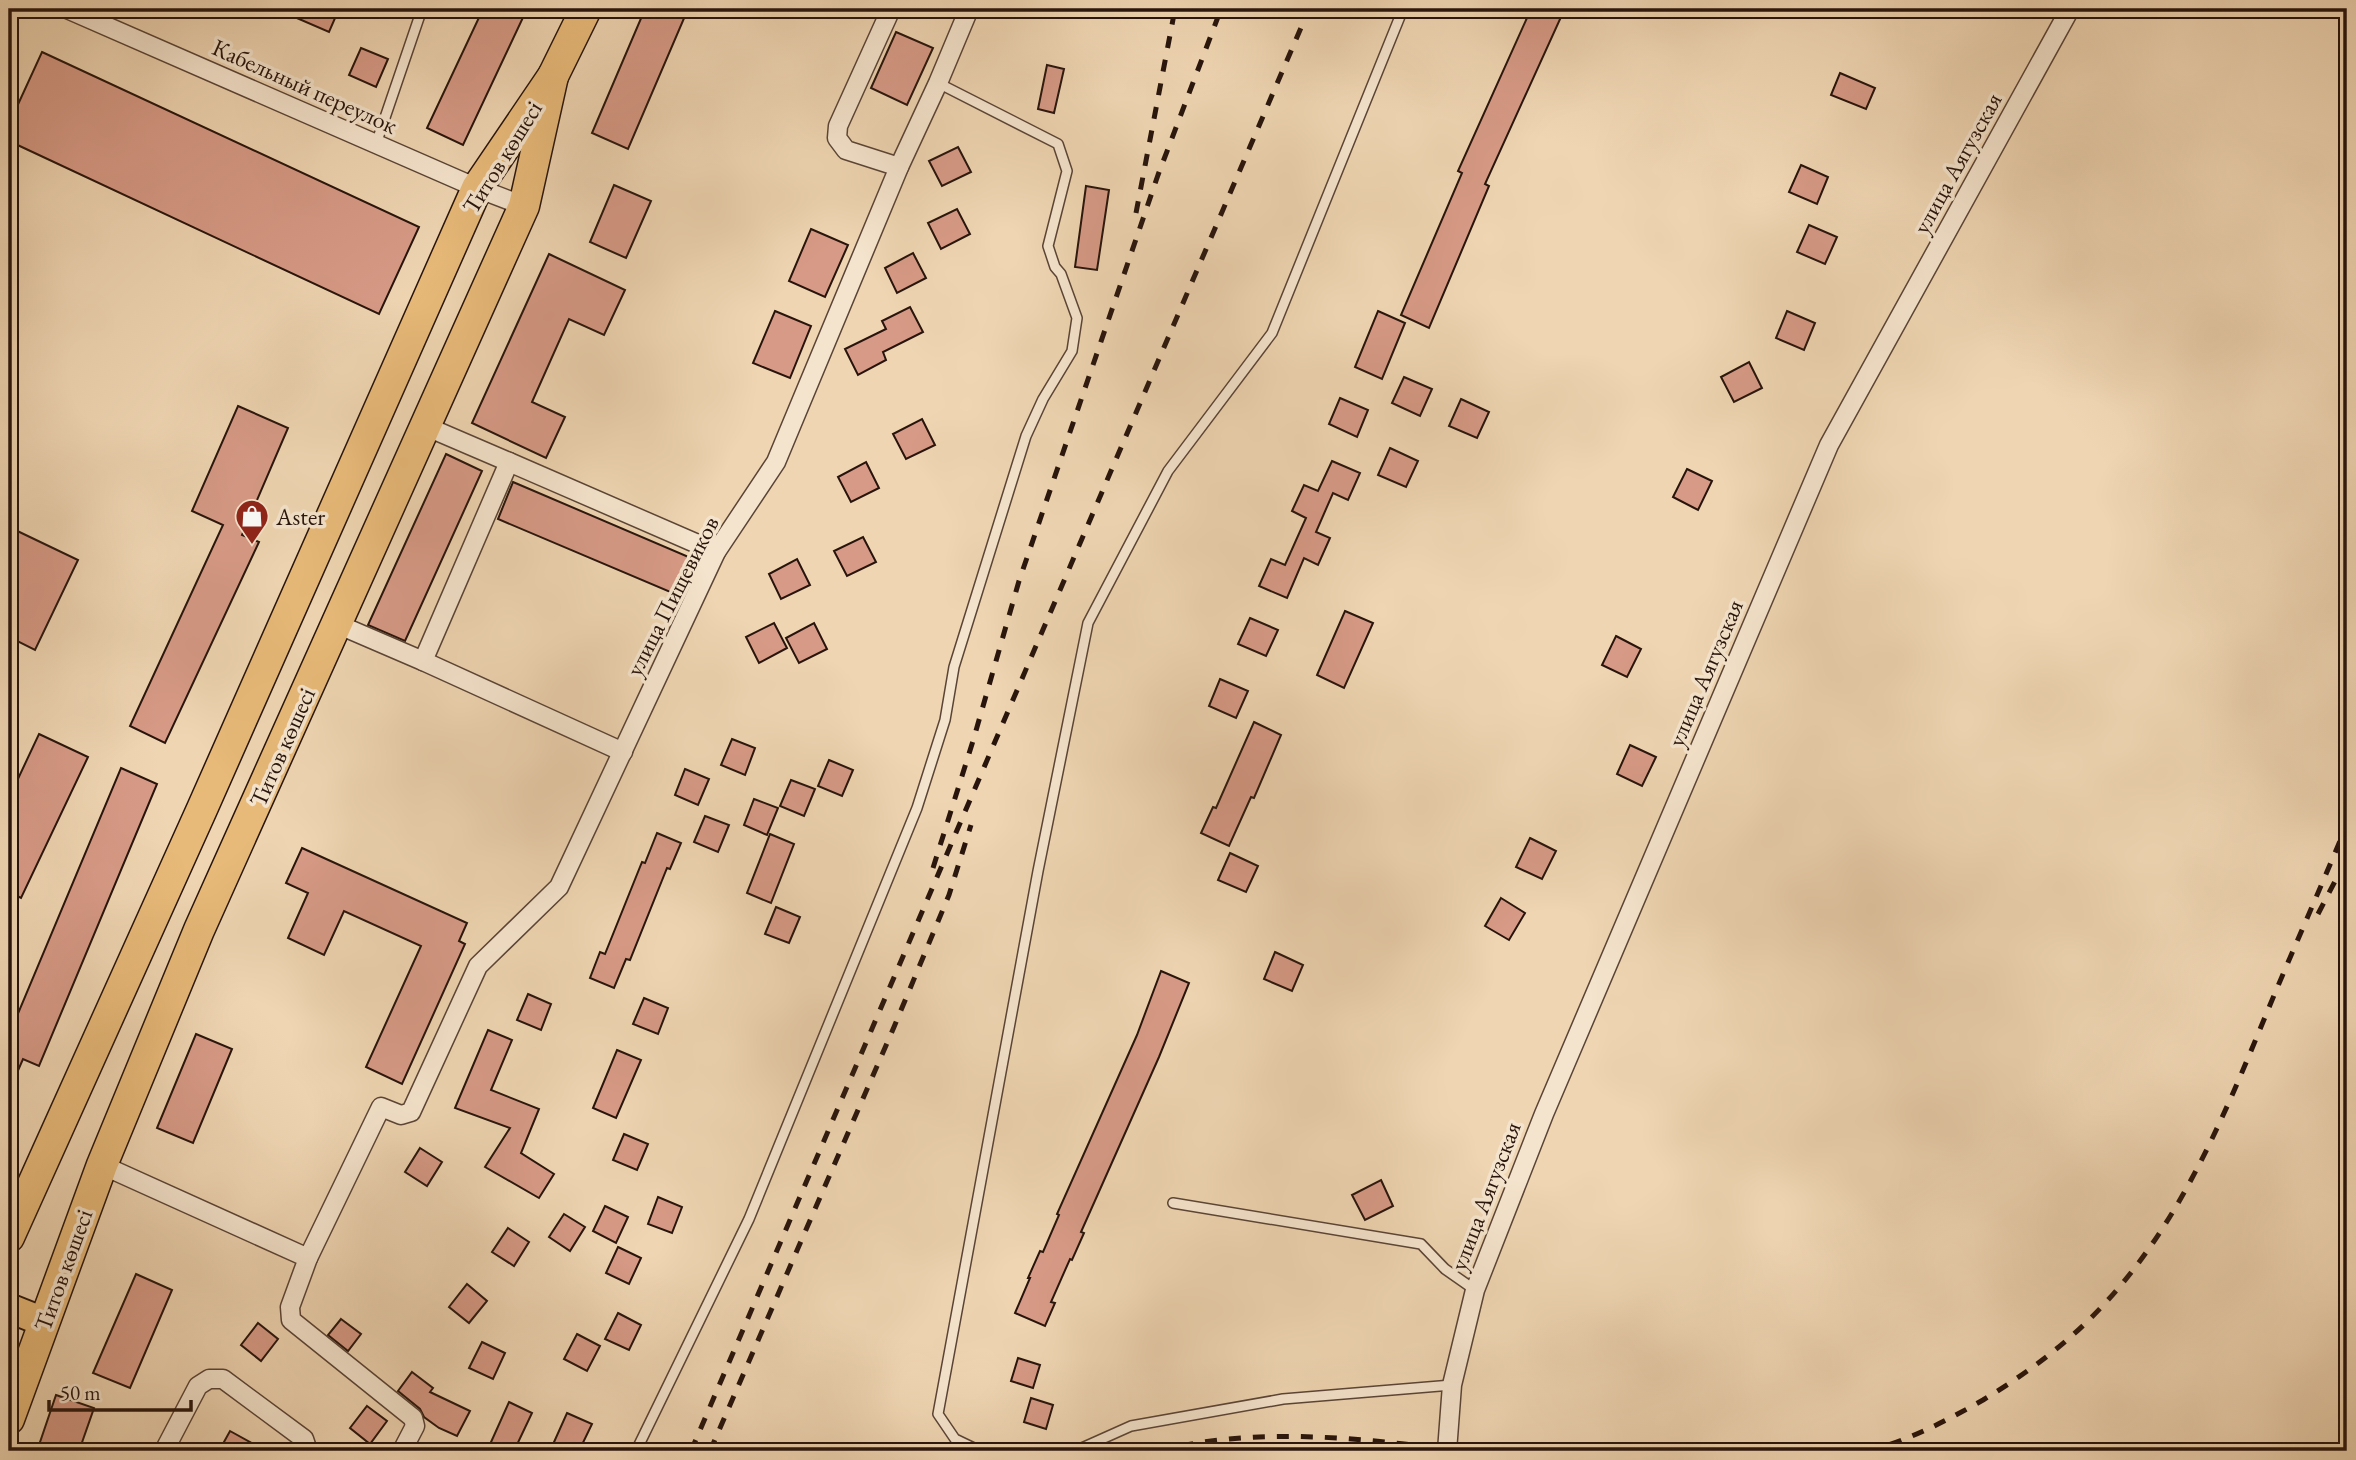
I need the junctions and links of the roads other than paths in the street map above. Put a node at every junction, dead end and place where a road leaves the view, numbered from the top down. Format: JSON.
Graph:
{"nodes":[{"id":1,"x":67,"y":9,"type":"edge"},
{"id":2,"x":422,"y":9,"type":"edge"},
{"id":3,"x":586,"y":9,"type":"edge"},
{"id":4,"x":891,"y":9,"type":"edge"},
{"id":5,"x":969,"y":9,"type":"edge"},
{"id":6,"x":1403,"y":9,"type":"edge"},
{"id":7,"x":2070,"y":9,"type":"edge"},
{"id":8,"x":553,"y":76,"type":"junction"},
{"id":9,"x":938,"y":83,"type":"junction"},
{"id":10,"x":376,"y":144,"type":"junction"},
{"id":11,"x":900,"y":167,"type":"junction"},
{"id":12,"x":477,"y":188,"type":"junction"},
{"id":13,"x":524,"y":206,"type":"junction"},
{"id":14,"x":425,"y":426,"type":"junction"},
{"id":15,"x":509,"y":463,"type":"junction"},
{"id":16,"x":716,"y":552,"type":"junction"},
{"id":17,"x":337,"y":624,"type":"junction"},
{"id":18,"x":423,"y":661,"type":"junction"},
{"id":19,"x":622,"y":752,"type":"junction"},
{"id":20,"x":102,"y":1165,"type":"junction"},
{"id":21,"x":1173,"y":1203,"type":"dead end"},
{"id":22,"x":9,"y":1237,"type":"edge"},
{"id":23,"x":308,"y":1258,"type":"junction"},
{"id":24,"x":1475,"y":1290,"type":"junction"},
{"id":25,"x":9,"y":1308,"type":"edge"},
{"id":26,"x":44,"y":1322,"type":"junction"},
{"id":27,"x":1452,"y":1385,"type":"junction"},
{"id":28,"x":9,"y":1419,"type":"edge"},
{"id":29,"x":164,"y":1451,"type":"edge"},
{"id":30,"x":308,"y":1451,"type":"edge"},
{"id":31,"x":402,"y":1451,"type":"edge"},
{"id":32,"x":636,"y":1451,"type":"edge"},
{"id":33,"x":980,"y":1451,"type":"edge"},
{"id":34,"x":1075,"y":1451,"type":"edge"},
{"id":35,"x":1447,"y":1451,"type":"edge"}],
"edges":[{"from":1,"to":10,"type":"street","name":"Кабельный переулок"},
{"from":2,"to":10,"type":"lane"},
{"from":3,"to":8,"type":"highway","name":"Титов көшесі"},
{"from":4,"to":11,"type":"street"},
{"from":5,"to":9,"type":"street","name":"улица Пищевиков"},
{"from":6,"to":33,"type":"lane"},
{"from":7,"to":24,"type":"street","name":"улица Аягузская"},
{"from":8,"to":12,"type":"highway","name":"Титов көшесі"},
{"from":8,"to":13,"type":"highway","name":"Титов көшесі"},
{"from":9,"to":11,"type":"street","name":"улица Пищевиков"},
{"from":9,"to":32,"type":"lane"},
{"from":10,"to":12,"type":"street","name":"Кабельный переулок"},
{"from":11,"to":16,"type":"street","name":"улица Пищевиков"},
{"from":12,"to":13,"type":"street","name":"Кабельный переулок"},
{"from":12,"to":22,"type":"highway","name":"Титов көшесі"},
{"from":13,"to":14,"type":"highway","name":"Титов көшесі"},
{"from":14,"to":15,"type":"street"},
{"from":14,"to":17,"type":"highway","name":"Титов көшесі"},
{"from":15,"to":16,"type":"street"},
{"from":15,"to":18,"type":"street"},
{"from":16,"to":19,"type":"street","name":"улица Пищевиков"},
{"from":17,"to":18,"type":"street"},
{"from":17,"to":20,"type":"highway","name":"Титов көшесі"},
{"from":18,"to":19,"type":"street"},
{"from":19,"to":23,"type":"street","name":"улица Пищевиков"},
{"from":20,"to":23,"type":"street"},
{"from":20,"to":26,"type":"highway","name":"Титов көшесі"},
{"from":21,"to":24,"type":"lane"},
{"from":23,"to":31,"type":"street"},
{"from":24,"to":27,"type":"street","name":"улица Аягузская"},
{"from":25,"to":26,"type":"main road"},
{"from":26,"to":28,"type":"highway","name":"Титов көшесі"},
{"from":27,"to":34,"type":"lane"},
{"from":27,"to":35,"type":"street","name":"улица Аягузская"},
{"from":29,"to":30,"type":"street"}]}
